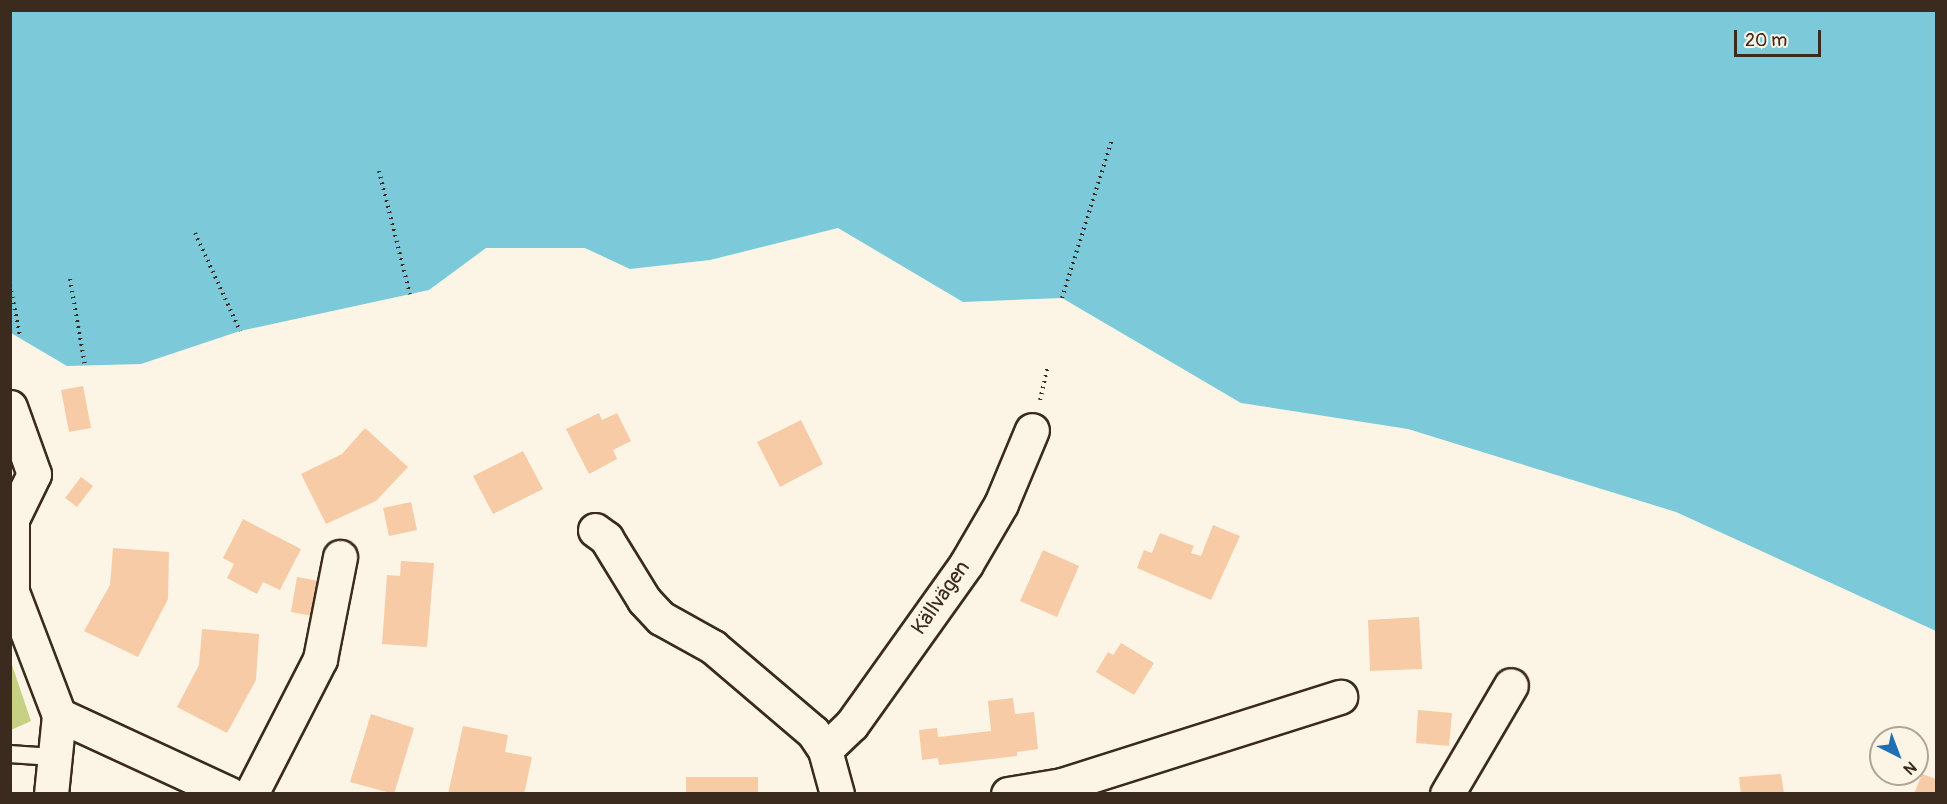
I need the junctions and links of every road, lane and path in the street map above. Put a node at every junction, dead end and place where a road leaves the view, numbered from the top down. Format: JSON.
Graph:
{"nodes":[{"id":1,"x":1112,"y":139,"type":"dead end"},
{"id":2,"x":379,"y":171,"type":"dead end"},
{"id":3,"x":195,"y":233,"type":"dead end"},
{"id":4,"x":70,"y":279,"type":"dead end"},
{"id":5,"x":10,"y":285,"type":"edge"},
{"id":6,"x":410,"y":294,"type":"dead end"},
{"id":7,"x":1062,"y":298,"type":"dead end"},
{"id":8,"x":240,"y":331,"type":"dead end"},
{"id":9,"x":20,"y":336,"type":"dead end"},
{"id":10,"x":85,"y":366,"type":"dead end"},
{"id":11,"x":10,"y":407,"type":"edge"},
{"id":12,"x":1032,"y":429,"type":"dead end"},
{"id":13,"x":11,"y":518,"type":"edge"},
{"id":14,"x":595,"y":530,"type":"dead end"},
{"id":15,"x":340,"y":557,"type":"dead end"},
{"id":16,"x":1511,"y":685,"type":"dead end"},
{"id":17,"x":1340,"y":697,"type":"dead end"},
{"id":18,"x":59,"y":715,"type":"junction"},
{"id":19,"x":825,"y":750,"type":"junction"},
{"id":20,"x":10,"y":754,"type":"edge"},
{"id":21,"x":52,"y":757,"type":"junction"},
{"id":22,"x":51,"y":794,"type":"edge"},
{"id":23,"x":230,"y":794,"type":"edge"},
{"id":24,"x":251,"y":794,"type":"edge"},
{"id":25,"x":837,"y":794,"type":"edge"},
{"id":26,"x":1008,"y":794,"type":"edge"},
{"id":27,"x":1447,"y":794,"type":"edge"}],
"edges":[{"from":1,"to":7,"type":"path"},
{"from":2,"to":6,"type":"path"},
{"from":3,"to":8,"type":"path"},
{"from":4,"to":10,"type":"path"},
{"from":5,"to":9,"type":"path"},
{"from":11,"to":13,"type":"street"},
{"from":12,"to":19,"type":"street","name":"Källvägen"},
{"from":13,"to":18,"type":"street"},
{"from":14,"to":19,"type":"street"},
{"from":15,"to":24,"type":"street"},
{"from":16,"to":27,"type":"street"},
{"from":17,"to":26,"type":"street"},
{"from":18,"to":21,"type":"street"},
{"from":18,"to":23,"type":"street"},
{"from":19,"to":25,"type":"street"},
{"from":20,"to":21,"type":"lane"},
{"from":21,"to":22,"type":"street"}]}
